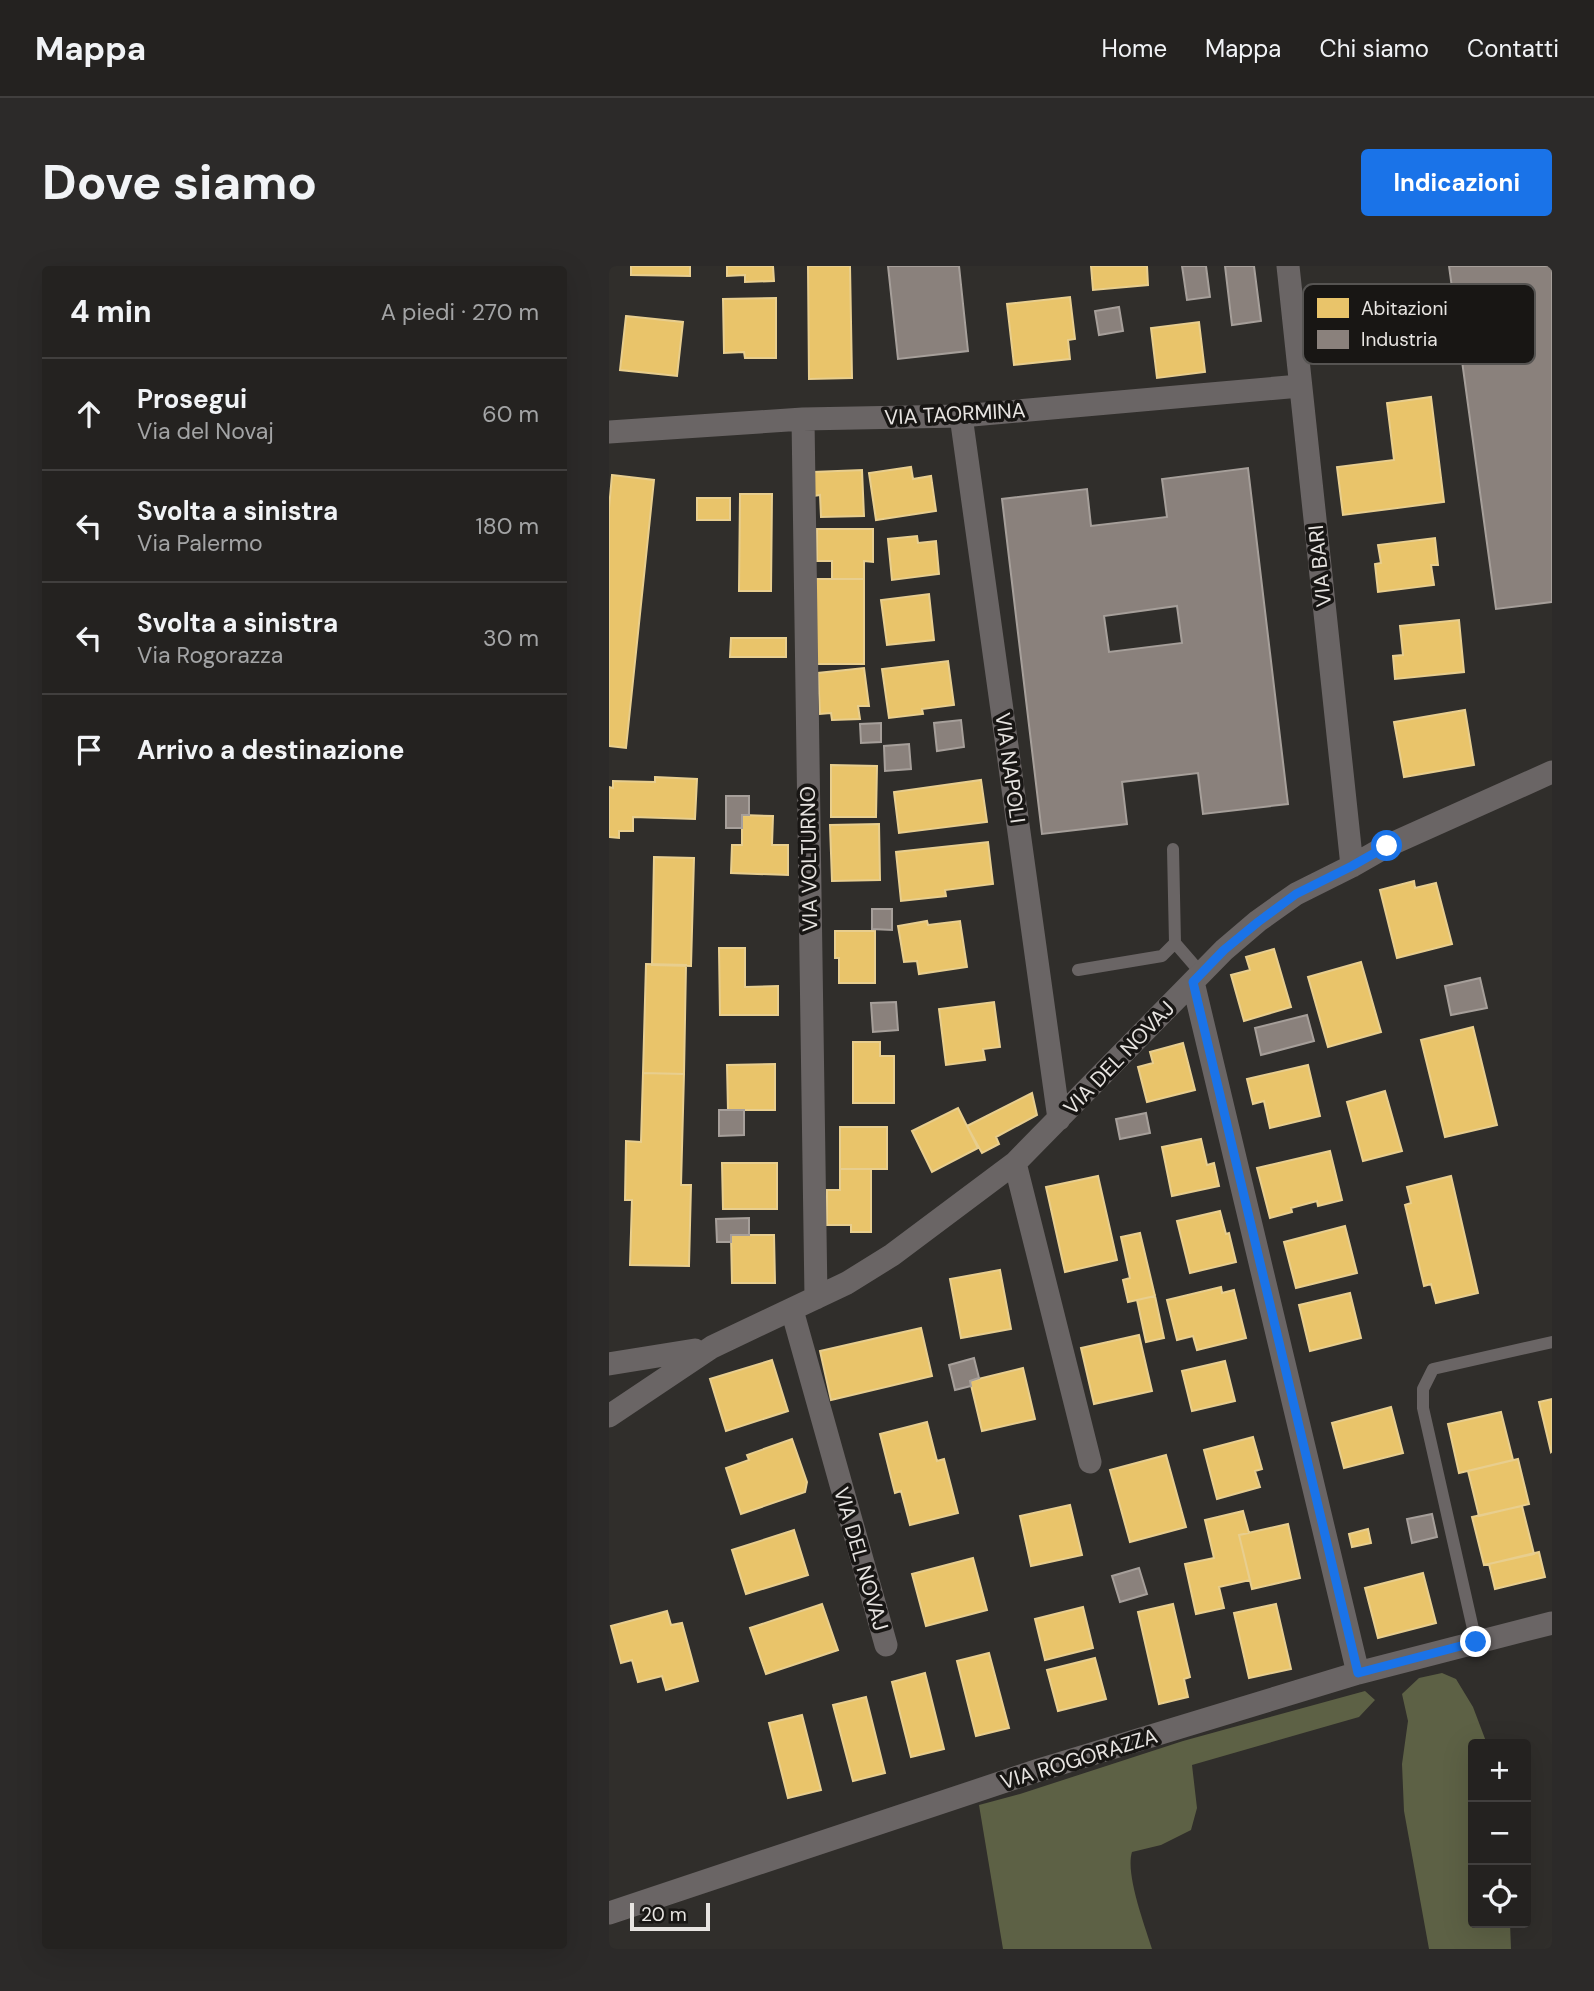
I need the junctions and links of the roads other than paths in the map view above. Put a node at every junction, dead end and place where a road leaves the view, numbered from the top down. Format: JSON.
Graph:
{"nodes":[{"id":1,"x":1288,"y":266,"type":"edge"},
{"id":2,"x":1300,"y":386,"type":"junction"},
{"id":3,"x":961,"y":416,"type":"junction"},
{"id":4,"x":803,"y":419,"type":"junction"},
{"id":5,"x":609,"y":432,"type":"edge"},
{"id":6,"x":1552,"y":772,"type":"edge"},
{"id":7,"x":1173,"y":849,"type":"dead end"},
{"id":8,"x":1352,"y":866,"type":"junction"},
{"id":9,"x":1175,"y":943,"type":"junction"},
{"id":10,"x":1078,"y":970,"type":"dead end"},
{"id":11,"x":1197,"y":978,"type":"junction"},
{"id":12,"x":1059,"y":1119,"type":"junction"},
{"id":13,"x":1015,"y":1163,"type":"junction"},
{"id":14,"x":816,"y":1298,"type":"junction"},
{"id":15,"x":792,"y":1310,"type":"junction"},
{"id":16,"x":1552,"y":1342,"type":"edge"},
{"id":17,"x":712,"y":1347,"type":"junction"},
{"id":18,"x":609,"y":1364,"type":"edge"},
{"id":19,"x":609,"y":1416,"type":"edge"},
{"id":20,"x":1090,"y":1462,"type":"dead end"},
{"id":21,"x":1552,"y":1623,"type":"edge"},
{"id":22,"x":1476,"y":1642,"type":"junction"},
{"id":23,"x":885,"y":1646,"type":"dead end"},
{"id":24,"x":1358,"y":1673,"type":"junction"},
{"id":25,"x":610,"y":1911,"type":"edge"}],
"edges":[{"from":1,"to":2,"type":"street","name":"VIA BARI"},
{"from":2,"to":3,"type":"street","name":"VIA TAORMINA"},
{"from":2,"to":8,"type":"street","name":"VIA BARI"},
{"from":3,"to":4,"type":"street","name":"VIA TAORMINA"},
{"from":3,"to":12,"type":"street","name":"VIA NAPOLI"},
{"from":4,"to":5,"type":"street","name":"VIA TAORMINA"},
{"from":4,"to":14,"type":"street","name":"VIA VOLTURNO"},
{"from":6,"to":8,"type":"street","name":"VIA DEL NOVAJ"},
{"from":7,"to":9,"type":"lane"},
{"from":8,"to":11,"type":"street","name":"VIA DEL NOVAJ"},
{"from":9,"to":10,"type":"lane"},
{"from":9,"to":11,"type":"lane"},
{"from":11,"to":12,"type":"street","name":"VIA DEL NOVAJ"},
{"from":11,"to":24,"type":"street"},
{"from":12,"to":13,"type":"street","name":"VIA DEL NOVAJ"},
{"from":13,"to":14,"type":"street","name":"VIA DEL NOVAJ"},
{"from":13,"to":20,"type":"street"},
{"from":14,"to":15,"type":"street","name":"VIA DEL NOVAJ"},
{"from":15,"to":17,"type":"street","name":"VIA DEL NOVAJ"},
{"from":15,"to":23,"type":"street","name":"VIA DEL NOVAJ"},
{"from":16,"to":22,"type":"lane"},
{"from":17,"to":18,"type":"street","name":"VIA DEL NOVAJ"},
{"from":17,"to":19,"type":"street","name":"VIA DEL NOVAJ"},
{"from":21,"to":22,"type":"street","name":"VIA ROGORAZZA"},
{"from":22,"to":24,"type":"street","name":"VIA ROGORAZZA"},
{"from":24,"to":25,"type":"street","name":"VIA ROGORAZZA"}]}
